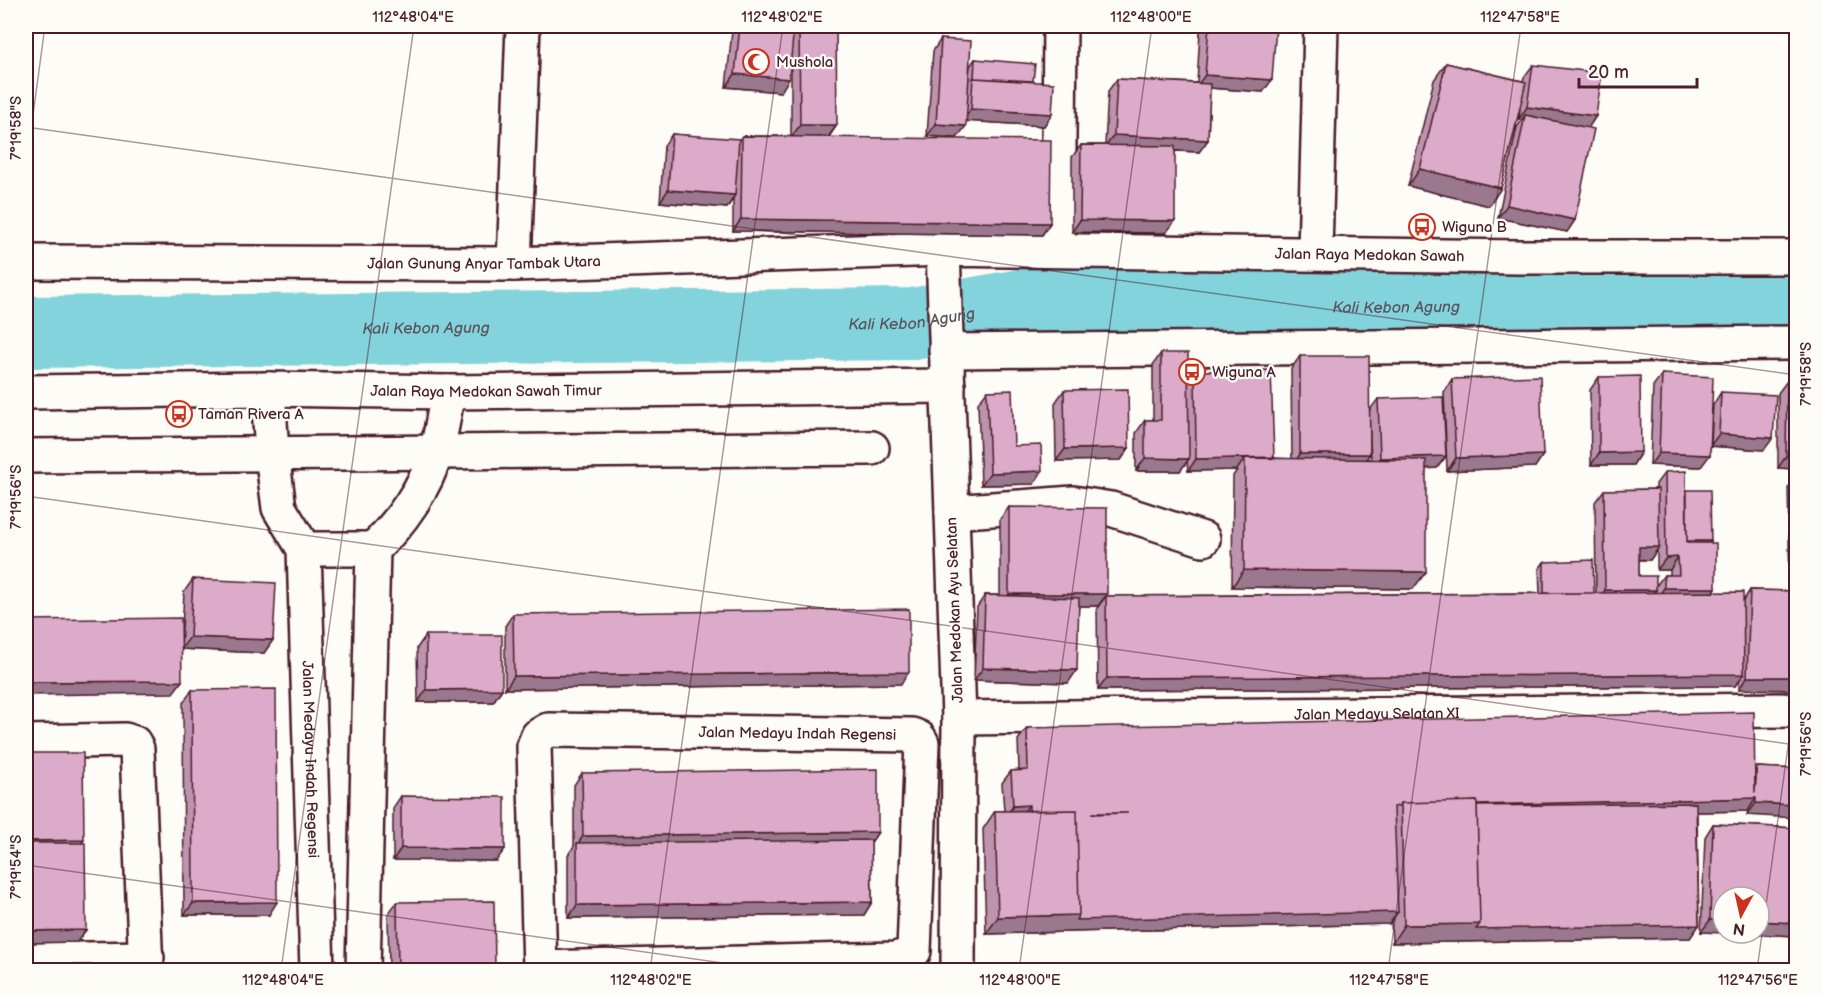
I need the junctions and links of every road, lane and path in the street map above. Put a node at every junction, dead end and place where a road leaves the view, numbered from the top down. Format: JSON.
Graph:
{"nodes":[{"id":1,"x":523,"y":26,"type":"edge"},
{"id":2,"x":1060,"y":26,"type":"edge"},
{"id":3,"x":1321,"y":26,"type":"edge"},
{"id":4,"x":1058,"y":249,"type":"junction"},
{"id":5,"x":1315,"y":252,"type":"junction"},
{"id":6,"x":943,"y":257,"type":"junction"},
{"id":7,"x":1797,"y":257,"type":"edge"},
{"id":8,"x":26,"y":262,"type":"edge"},
{"id":9,"x":514,"y":264,"type":"junction"},
{"id":10,"x":1797,"y":343,"type":"edge"},
{"id":11,"x":946,"y":347,"type":"junction"},
{"id":12,"x":948,"y":386,"type":"junction"},
{"id":13,"x":268,"y":389,"type":"junction"},
{"id":14,"x":26,"y":392,"type":"edge"},
{"id":15,"x":448,"y":392,"type":"junction"},
{"id":16,"x":872,"y":448,"type":"dead end"},
{"id":17,"x":436,"y":453,"type":"junction"},
{"id":18,"x":272,"y":454,"type":"junction"},
{"id":19,"x":26,"y":456,"type":"edge"},
{"id":20,"x":952,"y":512,"type":"junction"},
{"id":21,"x":1203,"y":538,"type":"dead end"},
{"id":22,"x":304,"y":549,"type":"junction"},
{"id":23,"x":373,"y":549,"type":"junction"},
{"id":24,"x":1797,"y":710,"type":"edge"},
{"id":25,"x":959,"y":718,"type":"junction"},
{"id":26,"x":26,"y":742,"type":"edge"},
{"id":27,"x":26,"y":960,"type":"edge"},
{"id":28,"x":147,"y":964,"type":"edge"},
{"id":29,"x":540,"y":969,"type":"edge"},
{"id":30,"x":317,"y":970,"type":"edge"},
{"id":31,"x":363,"y":970,"type":"edge"},
{"id":32,"x":958,"y":970,"type":"edge"}],
"edges":[{"from":1,"to":9,"type":"street"},
{"from":2,"to":4,"type":"street"},
{"from":3,"to":5,"type":"street"},
{"from":4,"to":5,"type":"street","name":"Jalan Raya Medokan Sawah"},
{"from":4,"to":6,"type":"street","name":"Jalan Raya Medokan Sawah"},
{"from":5,"to":7,"type":"street","name":"Jalan Raya Medokan Sawah"},
{"from":6,"to":9,"type":"street","name":"Jalan Gunung Anyar Tambak Utara"},
{"from":6,"to":11,"type":"street","name":"Jalan Medokan Ayu Selatan"},
{"from":8,"to":9,"type":"street","name":"Jalan Gunung Anyar Tambak Utara"},
{"from":10,"to":11,"type":"street"},
{"from":11,"to":12,"type":"street","name":"Jalan Medokan Ayu Selatan"},
{"from":12,"to":15,"type":"street","name":"Jalan Raya Medokan Sawah Timur"},
{"from":12,"to":20,"type":"street","name":"Jalan Medokan Ayu Selatan"},
{"from":13,"to":14,"type":"street","name":"Jalan Raya Medokan Sawah Timur"},
{"from":13,"to":15,"type":"street","name":"Jalan Raya Medokan Sawah Timur"},
{"from":13,"to":18,"type":"street","name":"Jalan Medayu Indah Regensi"},
{"from":15,"to":17,"type":"street"},
{"from":16,"to":17,"type":"street"},
{"from":17,"to":18,"type":"street"},
{"from":17,"to":23,"type":"street"},
{"from":18,"to":19,"type":"street"},
{"from":18,"to":22,"type":"street","name":"Jalan Medayu Indah Regensi"},
{"from":20,"to":21,"type":"street"},
{"from":20,"to":25,"type":"street","name":"Jalan Medokan Ayu Selatan"},
{"from":22,"to":23,"type":"street"},
{"from":22,"to":30,"type":"street","name":"Jalan Medayu Indah Regensi"},
{"from":23,"to":31,"type":"street"},
{"from":24,"to":25,"type":"street","name":"Jalan Medayu Selatan XI"},
{"from":25,"to":32,"type":"street","name":"Jalan Medokan Ayu Selatan"},
{"from":26,"to":28,"type":"street"},
{"from":27,"to":28,"type":"street"},
{"from":29,"to":29,"type":"street","name":"Jalan Medayu Indah Regensi"}]}
